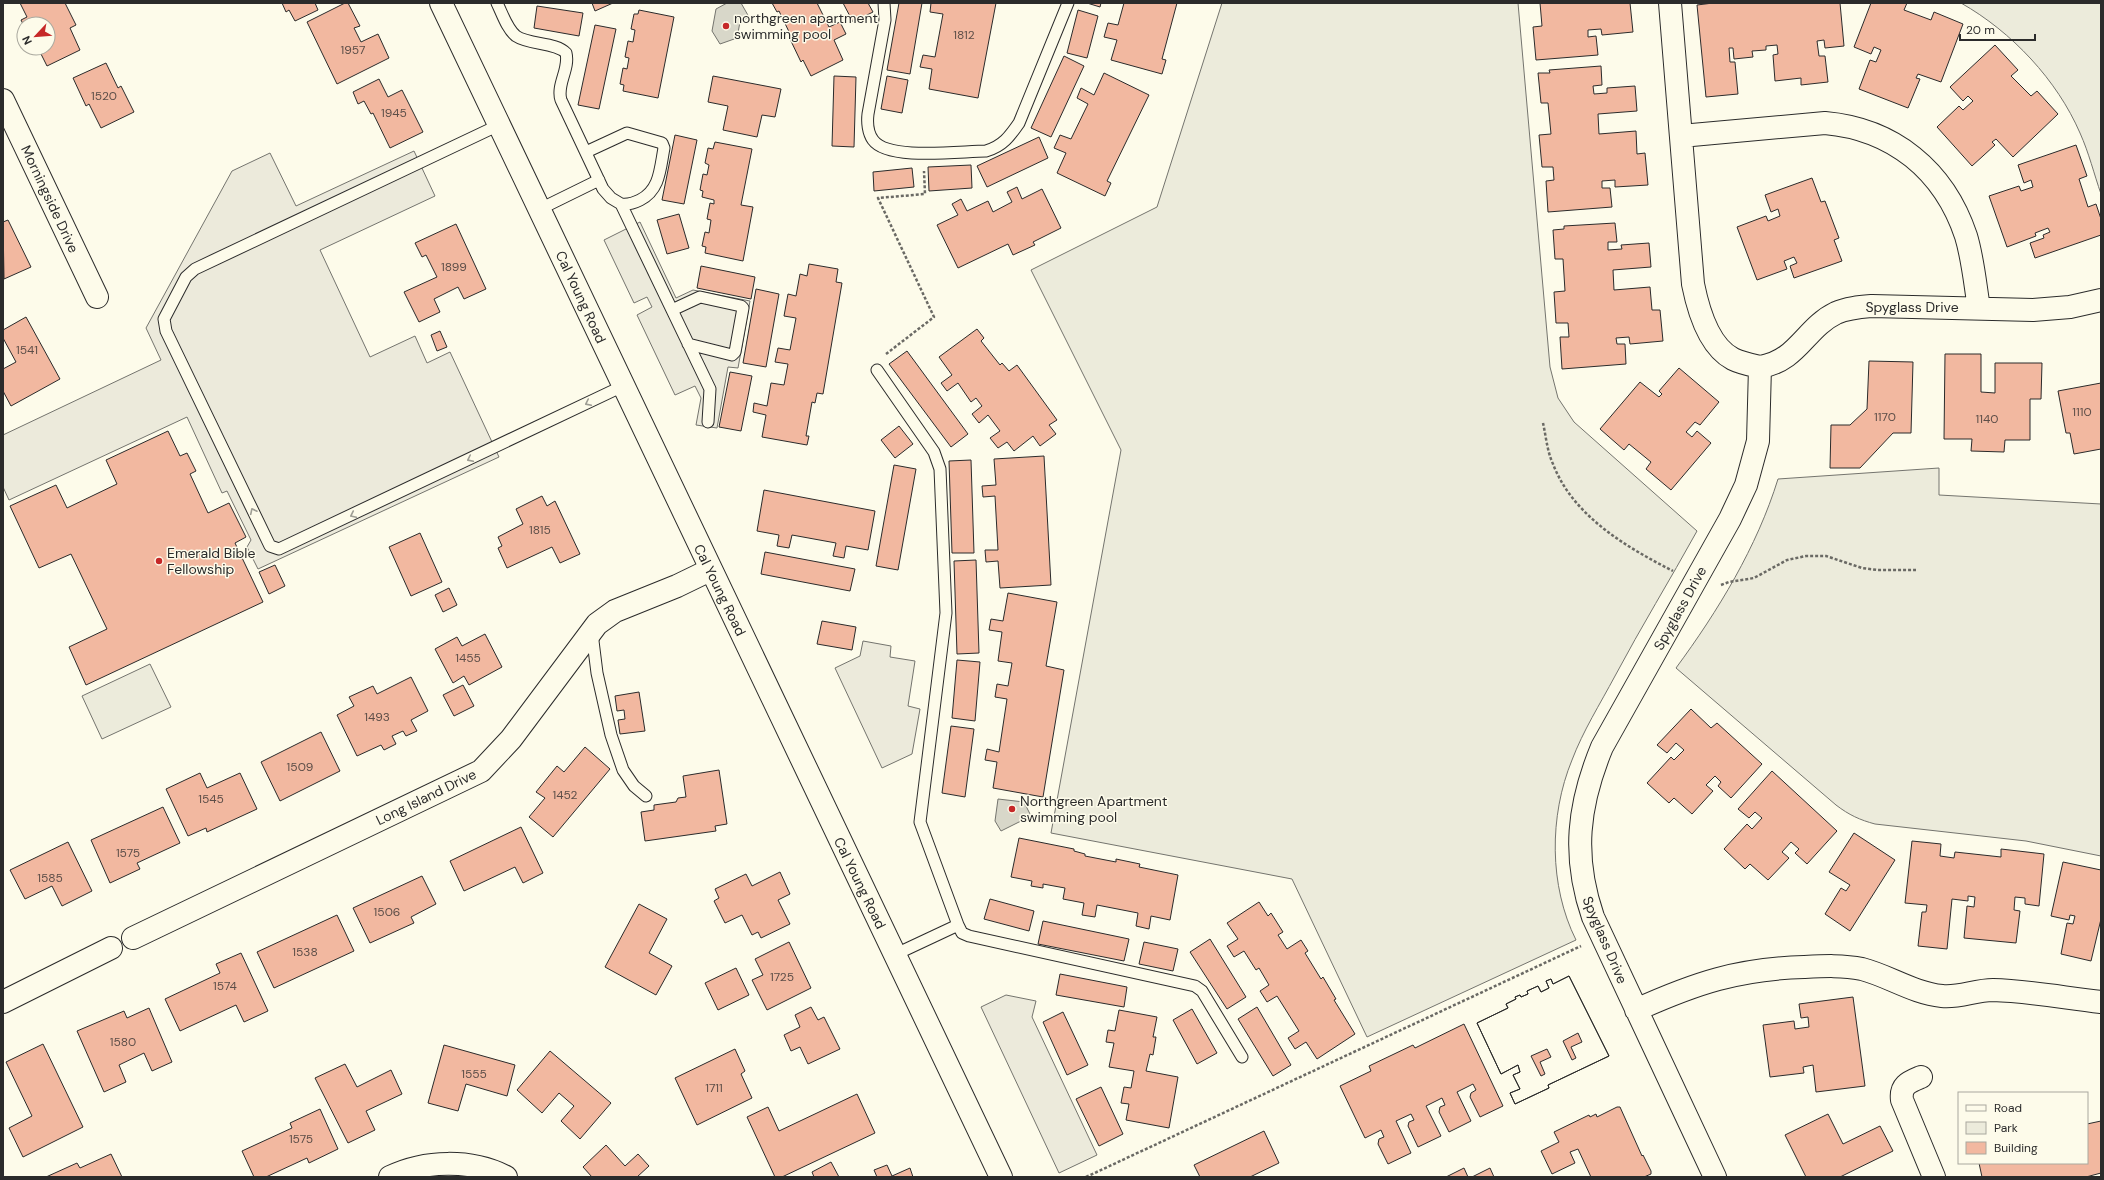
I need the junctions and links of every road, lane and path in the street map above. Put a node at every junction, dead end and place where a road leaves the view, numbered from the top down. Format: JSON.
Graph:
{"nodes":[{"id":1,"x":441,"y":3,"type":"edge"},
{"id":2,"x":497,"y":3,"type":"edge"},
{"id":3,"x":884,"y":3,"type":"edge"},
{"id":4,"x":1068,"y":3,"type":"edge"},
{"id":5,"x":1670,"y":3,"type":"edge"},
{"id":6,"x":3,"y":100,"type":"edge"},
{"id":7,"x":499,"y":125,"type":"junction"},
{"id":8,"x":1681,"y":136,"type":"junction"},
{"id":9,"x":586,"y":152,"type":"junction"},
{"id":10,"x":924,"y":153,"type":"junction"},
{"id":11,"x":599,"y":180,"type":"junction"},
{"id":12,"x":621,"y":204,"type":"junction"},
{"id":13,"x":540,"y":209,"type":"junction"},
{"id":14,"x":97,"y":298,"type":"dead end"},
{"id":15,"x":2101,"y":300,"type":"edge"},
{"id":16,"x":1979,"y":308,"type":"junction"},
{"id":17,"x":672,"y":310,"type":"junction"},
{"id":18,"x":688,"y":344,"type":"junction"},
{"id":19,"x":885,"y":355,"type":"dead end"},
{"id":20,"x":1760,"y":368,"type":"junction"},
{"id":21,"x":877,"y":370,"type":"dead end"},
{"id":22,"x":623,"y":386,"type":"junction"},
{"id":23,"x":708,"y":422,"type":"dead end"},
{"id":24,"x":1543,"y":422,"type":"dead end"},
{"id":25,"x":710,"y":570,"type":"junction"},
{"id":26,"x":1916,"y":570,"type":"dead end"},
{"id":27,"x":1695,"y":581,"type":"junction"},
{"id":28,"x":592,"y":630,"type":"junction"},
{"id":29,"x":646,"y":796,"type":"dead end"},
{"id":30,"x":958,"y":925,"type":"junction"},
{"id":31,"x":1601,"y":936,"type":"junction"},
{"id":32,"x":133,"y":938,"type":"dead end"},
{"id":33,"x":111,"y":948,"type":"dead end"},
{"id":34,"x":894,"y":955,"type":"junction"},
{"id":35,"x":3,"y":1002,"type":"edge"},
{"id":36,"x":2101,"y":1002,"type":"edge"},
{"id":37,"x":1636,"y":1010,"type":"junction"},
{"id":38,"x":1242,"y":1057,"type":"dead end"},
{"id":39,"x":1921,"y":1077,"type":"dead end"},
{"id":40,"x":390,"y":1177,"type":"edge"},
{"id":41,"x":506,"y":1177,"type":"edge"},
{"id":42,"x":1000,"y":1177,"type":"edge"},
{"id":43,"x":1086,"y":1177,"type":"edge"},
{"id":44,"x":1715,"y":1177,"type":"edge"},
{"id":45,"x":1934,"y":1177,"type":"edge"}],
"edges":[{"from":1,"to":7,"type":"street","name":"Cal Young Road"},
{"from":2,"to":9,"type":"lane"},
{"from":3,"to":10,"type":"lane"},
{"from":4,"to":10,"type":"lane"},
{"from":5,"to":8,"type":"street"},
{"from":6,"to":14,"type":"street","name":"Morningside Drive"},
{"from":7,"to":13,"type":"street","name":"Cal Young Road"},
{"from":22,"to":7,"type":"lane","one_way":true},
{"from":8,"to":16,"type":"street"},
{"from":8,"to":20,"type":"street"},
{"from":9,"to":11,"type":"lane"},
{"from":9,"to":12,"type":"lane"},
{"from":10,"to":19,"type":"path"},
{"from":11,"to":12,"type":"lane"},
{"from":11,"to":13,"type":"lane"},
{"from":12,"to":17,"type":"lane"},
{"from":13,"to":22,"type":"street","name":"Cal Young Road"},
{"from":15,"to":16,"type":"street","name":"Spyglass Drive"},
{"from":16,"to":20,"type":"street","name":"Spyglass Drive"},
{"from":17,"to":18,"type":"lane"},
{"from":17,"to":18,"type":"lane"},
{"from":18,"to":23,"type":"lane"},
{"from":20,"to":27,"type":"street","name":"Spyglass Drive"},
{"from":21,"to":30,"type":"lane"},
{"from":22,"to":25,"type":"street","name":"Cal Young Road"},
{"from":24,"to":27,"type":"path"},
{"from":25,"to":28,"type":"street","name":"Long Island Drive"},
{"from":25,"to":34,"type":"street","name":"Cal Young Road"},
{"from":26,"to":27,"type":"path"},
{"from":27,"to":31,"type":"street","name":"Spyglass Drive"},
{"from":28,"to":29,"type":"lane"},
{"from":28,"to":32,"type":"street","name":"Long Island Drive"},
{"from":30,"to":34,"type":"lane"},
{"from":30,"to":38,"type":"lane"},
{"from":31,"to":37,"type":"street","name":"Spyglass Drive"},
{"from":31,"to":43,"type":"path"},
{"from":33,"to":35,"type":"street"},
{"from":34,"to":42,"type":"street","name":"Cal Young Road"},
{"from":36,"to":37,"type":"street"},
{"from":37,"to":44,"type":"street","name":"Spyglass Drive"},
{"from":39,"to":45,"type":"street"},
{"from":40,"to":41,"type":"street"}]}
